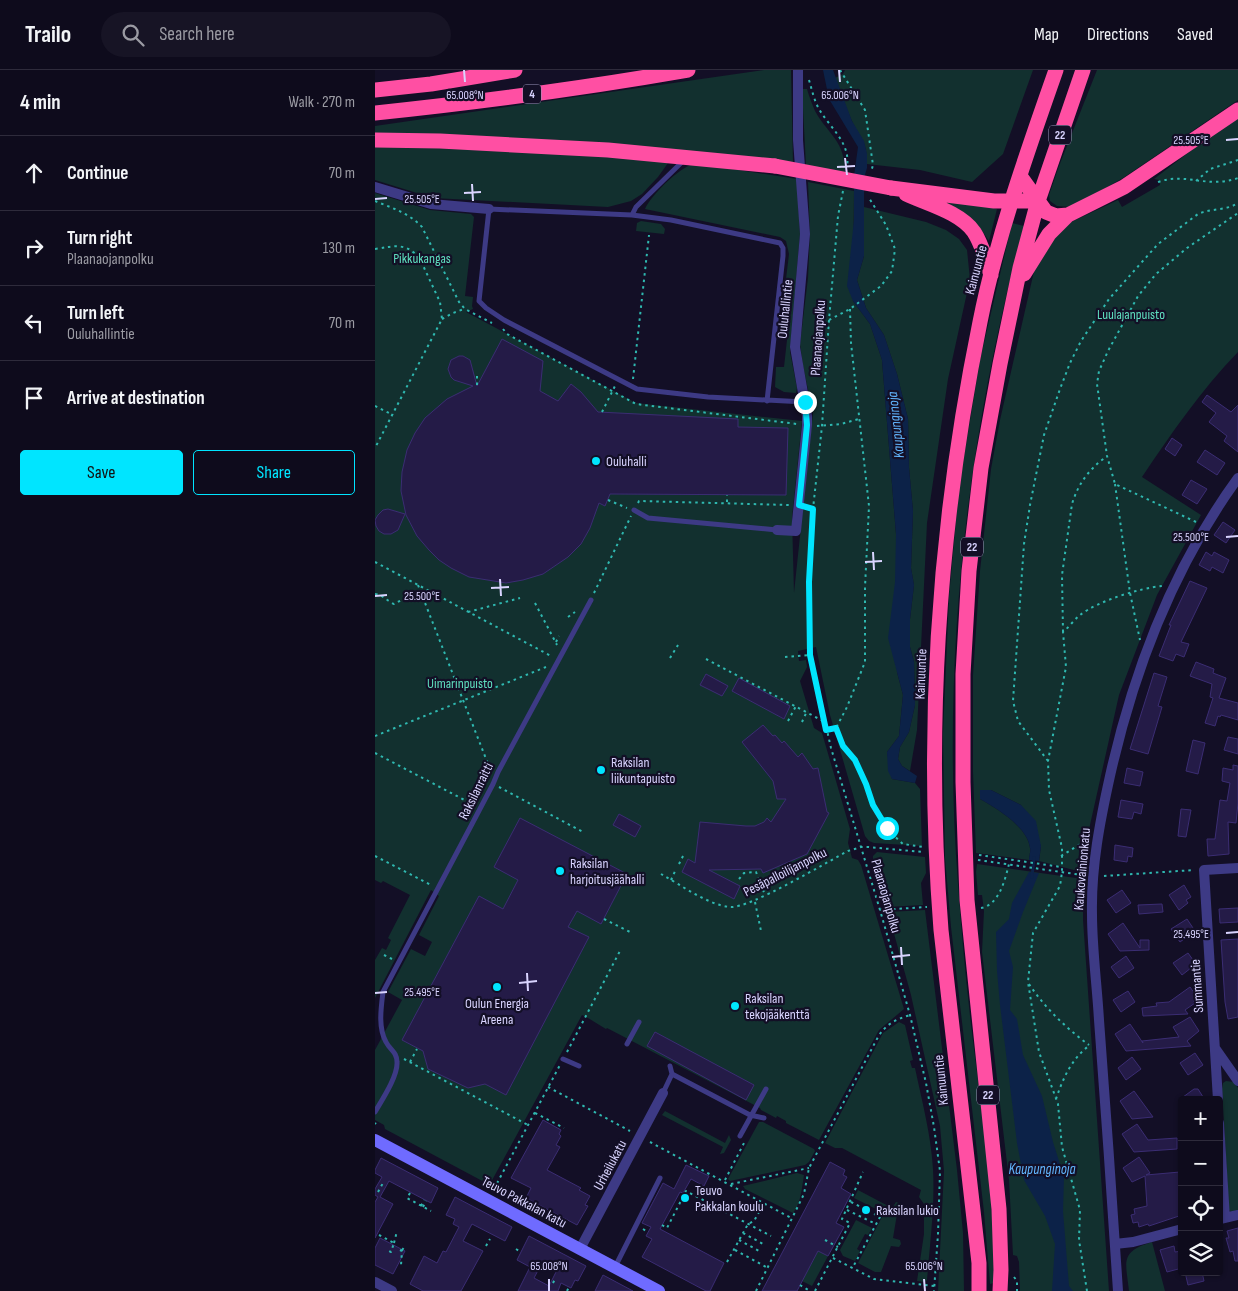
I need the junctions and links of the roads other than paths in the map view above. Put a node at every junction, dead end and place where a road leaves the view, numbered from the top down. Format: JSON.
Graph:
{"nodes":[{"id":1,"x":515,"y":70,"type":"edge"},
{"id":2,"x":688,"y":70,"type":"edge"},
{"id":3,"x":798,"y":70,"type":"edge"},
{"id":4,"x":1056,"y":70,"type":"edge"},
{"id":5,"x":1083,"y":70,"type":"edge"},
{"id":6,"x":375,"y":90,"type":"edge"},
{"id":7,"x":1238,"y":110,"type":"edge"},
{"id":8,"x":375,"y":113,"type":"edge"},
{"id":9,"x":375,"y":140,"type":"edge"},
{"id":10,"x":687,"y":158,"type":"junction"},
{"id":11,"x":1020,"y":176,"type":"junction"},
{"id":12,"x":375,"y":187,"type":"edge"},
{"id":13,"x":891,"y":188,"type":"junction"},
{"id":14,"x":1012,"y":201,"type":"junction"},
{"id":15,"x":1038,"y":201,"type":"junction"},
{"id":16,"x":489,"y":209,"type":"junction"},
{"id":17,"x":632,"y":215,"type":"junction"},
{"id":18,"x":1069,"y":215,"type":"junction"},
{"id":19,"x":991,"y":275,"type":"junction"},
{"id":20,"x":1017,"y":286,"type":"junction"},
{"id":21,"x":767,"y":401,"type":"junction"},
{"id":22,"x":805,"y":402,"type":"junction"},
{"id":23,"x":1238,"y":478,"type":"edge"},
{"id":24,"x":634,"y":510,"type":"road end"},
{"id":25,"x":777,"y":530,"type":"joint"},
{"id":26,"x":591,"y":600,"type":"road end"},
{"id":27,"x":1238,"y":868,"type":"edge"},
{"id":28,"x":639,"y":1022,"type":"dead end"},
{"id":29,"x":627,"y":1044,"type":"dead end"},
{"id":30,"x":1215,"y":1048,"type":"junction"},
{"id":31,"x":563,"y":1059,"type":"road end"},
{"id":32,"x":579,"y":1066,"type":"dead end"},
{"id":33,"x":670,"y":1066,"type":"dead end"},
{"id":34,"x":672,"y":1074,"type":"junction"},
{"id":35,"x":1238,"y":1081,"type":"edge"},
{"id":36,"x":766,"y":1089,"type":"dead end"},
{"id":37,"x":663,"y":1093,"type":"joint"},
{"id":38,"x":1218,"y":1096,"type":"edge"},
{"id":39,"x":375,"y":1112,"type":"edge"},
{"id":40,"x":750,"y":1115,"type":"junction"},
{"id":41,"x":764,"y":1118,"type":"dead end"},
{"id":42,"x":740,"y":1136,"type":"dead end"},
{"id":43,"x":375,"y":1140,"type":"edge"},
{"id":44,"x":1220,"y":1141,"type":"edge"},
{"id":45,"x":660,"y":1178,"type":"dead end"},
{"id":46,"x":1221,"y":1186,"type":"edge"},
{"id":47,"x":1238,"y":1215,"type":"edge"},
{"id":48,"x":1223,"y":1219,"type":"edge"},
{"id":49,"x":1178,"y":1230,"type":"edge"},
{"id":50,"x":1115,"y":1244,"type":"junction"},
{"id":51,"x":580,"y":1249,"type":"junction"},
{"id":52,"x":615,"y":1268,"type":"junction"},
{"id":53,"x":375,"y":1282,"type":"edge"},
{"id":54,"x":392,"y":1291,"type":"edge"},
{"id":55,"x":659,"y":1291,"type":"edge"},
{"id":56,"x":979,"y":1291,"type":"edge"},
{"id":57,"x":999,"y":1291,"type":"edge"},
{"id":58,"x":1118,"y":1291,"type":"edge"}],
"edges":[{"from":1,"to":6,"type":"highway","number":"4"},
{"from":2,"to":8,"type":"highway","number":"4"},
{"from":3,"to":22,"type":"street","name":"Ouluhallintie"},
{"from":4,"to":11,"type":"highway","name":"Kainuuntie","number":"22"},
{"from":5,"to":15,"type":"highway","number":"22"},
{"from":7,"to":18,"type":"highway"},
{"from":9,"to":10,"type":"highway"},
{"from":10,"to":13,"type":"highway","bridge":true},
{"from":10,"to":17,"type":"lane"},
{"from":11,"to":14,"type":"highway","name":"Kainuuntie","number":"22"},
{"from":11,"to":15,"type":"highway"},
{"from":12,"to":16,"type":"street"},
{"from":13,"to":14,"type":"highway"},
{"from":13,"to":19,"type":"highway"},
{"from":14,"to":15,"type":"highway"},
{"from":14,"to":19,"type":"highway","name":"Kainuuntie","number":"22"},
{"from":15,"to":18,"type":"highway"},
{"from":15,"to":20,"type":"highway","number":"22"},
{"from":16,"to":17,"type":"lane"},
{"from":16,"to":21,"type":"lane"},
{"from":17,"to":21,"type":"lane"},
{"from":18,"to":20,"type":"highway"},
{"from":19,"to":56,"type":"highway","name":"Kainuuntie","number":"22"},
{"from":20,"to":57,"type":"highway","number":"22"},
{"from":21,"to":22,"type":"lane"},
{"from":22,"to":25,"type":"street","name":"Ouluhallintie"},
{"from":23,"to":50,"type":"street","name":"Kaukovainionkatu"},
{"from":24,"to":25,"type":"lane"},
{"from":26,"to":39,"type":"lane","name":"Raksilanraitti"},
{"from":27,"to":30,"type":"street","name":"Summantie"},
{"from":28,"to":29,"type":"lane"},
{"from":30,"to":35,"type":"street"},
{"from":30,"to":38,"type":"street","name":"Summantie"},
{"from":31,"to":32,"type":"lane"},
{"from":33,"to":34,"type":"lane"},
{"from":34,"to":37,"type":"lane"},
{"from":34,"to":40,"type":"lane"},
{"from":36,"to":40,"type":"lane"},
{"from":37,"to":51,"type":"street","name":"Urheilukatu"},
{"from":40,"to":41,"type":"lane"},
{"from":40,"to":42,"type":"lane"},
{"from":43,"to":51,"type":"street","name":"Teuvo Pakkalan katu"},
{"from":44,"to":46,"type":"street"},
{"from":45,"to":52,"type":"lane"},
{"from":47,"to":48,"type":"street"},
{"from":49,"to":50,"type":"street"},
{"from":50,"to":58,"type":"street","name":"Kaukovainionkatu"},
{"from":51,"to":52,"type":"street","name":"Teuvo Pakkalan katu"},
{"from":52,"to":55,"type":"street","name":"Teuvo Pakkalan katu"},
{"from":53,"to":54,"type":"street"}]}
